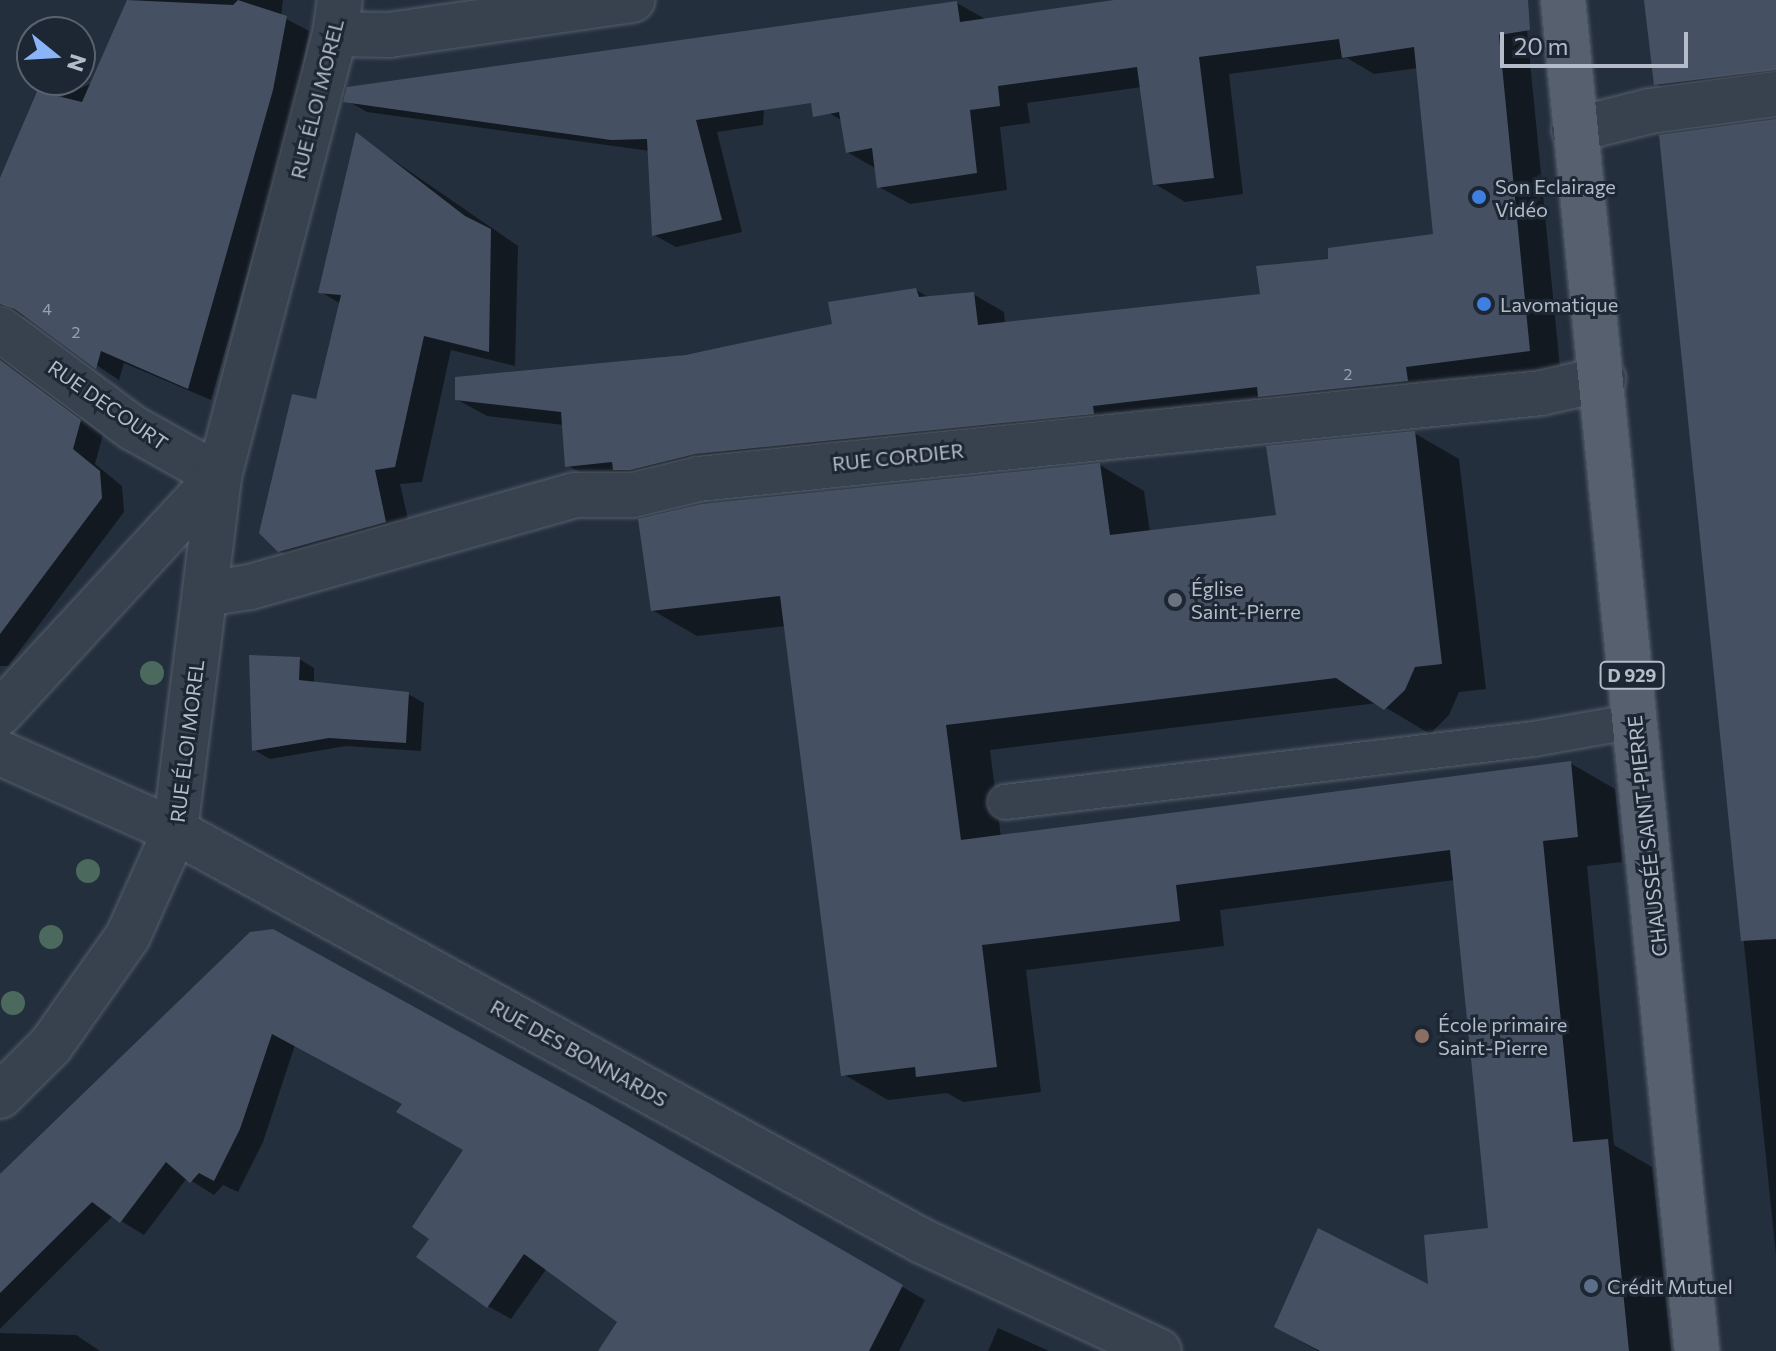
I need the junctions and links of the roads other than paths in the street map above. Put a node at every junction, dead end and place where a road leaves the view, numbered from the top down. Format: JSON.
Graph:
{"nodes":[{"id":1,"x":632,"y":0,"type":"edge"},
{"id":2,"x":1563,"y":0,"type":"edge"},
{"id":3,"x":338,"y":17,"type":"edge"},
{"id":4,"x":1776,"y":94,"type":"edge"},
{"id":5,"x":1574,"y":130,"type":"junction"},
{"id":6,"x":0,"y":329,"type":"edge"},
{"id":7,"x":1603,"y":379,"type":"junction"},
{"id":8,"x":219,"y":476,"type":"junction"},
{"id":9,"x":205,"y":594,"type":"junction"},
{"id":10,"x":0,"y":713,"type":"edge"},
{"id":11,"x":1636,"y":721,"type":"junction"},
{"id":12,"x":0,"y":753,"type":"edge"},
{"id":13,"x":1005,"y":802,"type":"dead end"},
{"id":14,"x":175,"y":831,"type":"junction"},
{"id":15,"x":0,"y":1096,"type":"edge"},
{"id":16,"x":1159,"y":1351,"type":"edge"},
{"id":17,"x":1697,"y":1351,"type":"edge"}],
"edges":[{"from":1,"to":3,"type":"street"},
{"from":2,"to":5,"type":"main road","name":"CHAUSSÉE SAINT-PIERRE","number":"D 929"},
{"from":3,"to":8,"type":"street","name":"RUE ÉLOI MOREL"},
{"from":4,"to":5,"type":"street"},
{"from":5,"to":7,"type":"main road","name":"CHAUSSÉE SAINT-PIERRE","number":"D 929"},
{"from":6,"to":8,"type":"street","name":"RUE DECOURT"},
{"from":7,"to":9,"type":"street","name":"RUE CORDIER"},
{"from":7,"to":11,"type":"main road","name":"CHAUSSÉE SAINT-PIERRE","number":"D 929"},
{"from":8,"to":9,"type":"street","name":"RUE ÉLOI MOREL"},
{"from":8,"to":10,"type":"street","name":"RUE ÉLOI MOREL"},
{"from":9,"to":14,"type":"street","name":"RUE ÉLOI MOREL"},
{"from":11,"to":13,"type":"lane"},
{"from":11,"to":17,"type":"main road","name":"CHAUSSÉE SAINT-PIERRE","number":"D 929"},
{"from":12,"to":14,"type":"street","name":"RUE DES BONNARDS"},
{"from":14,"to":15,"type":"street","name":"RUE ÉLOI MOREL"},
{"from":14,"to":16,"type":"street","name":"RUE DES BONNARDS"}]}
